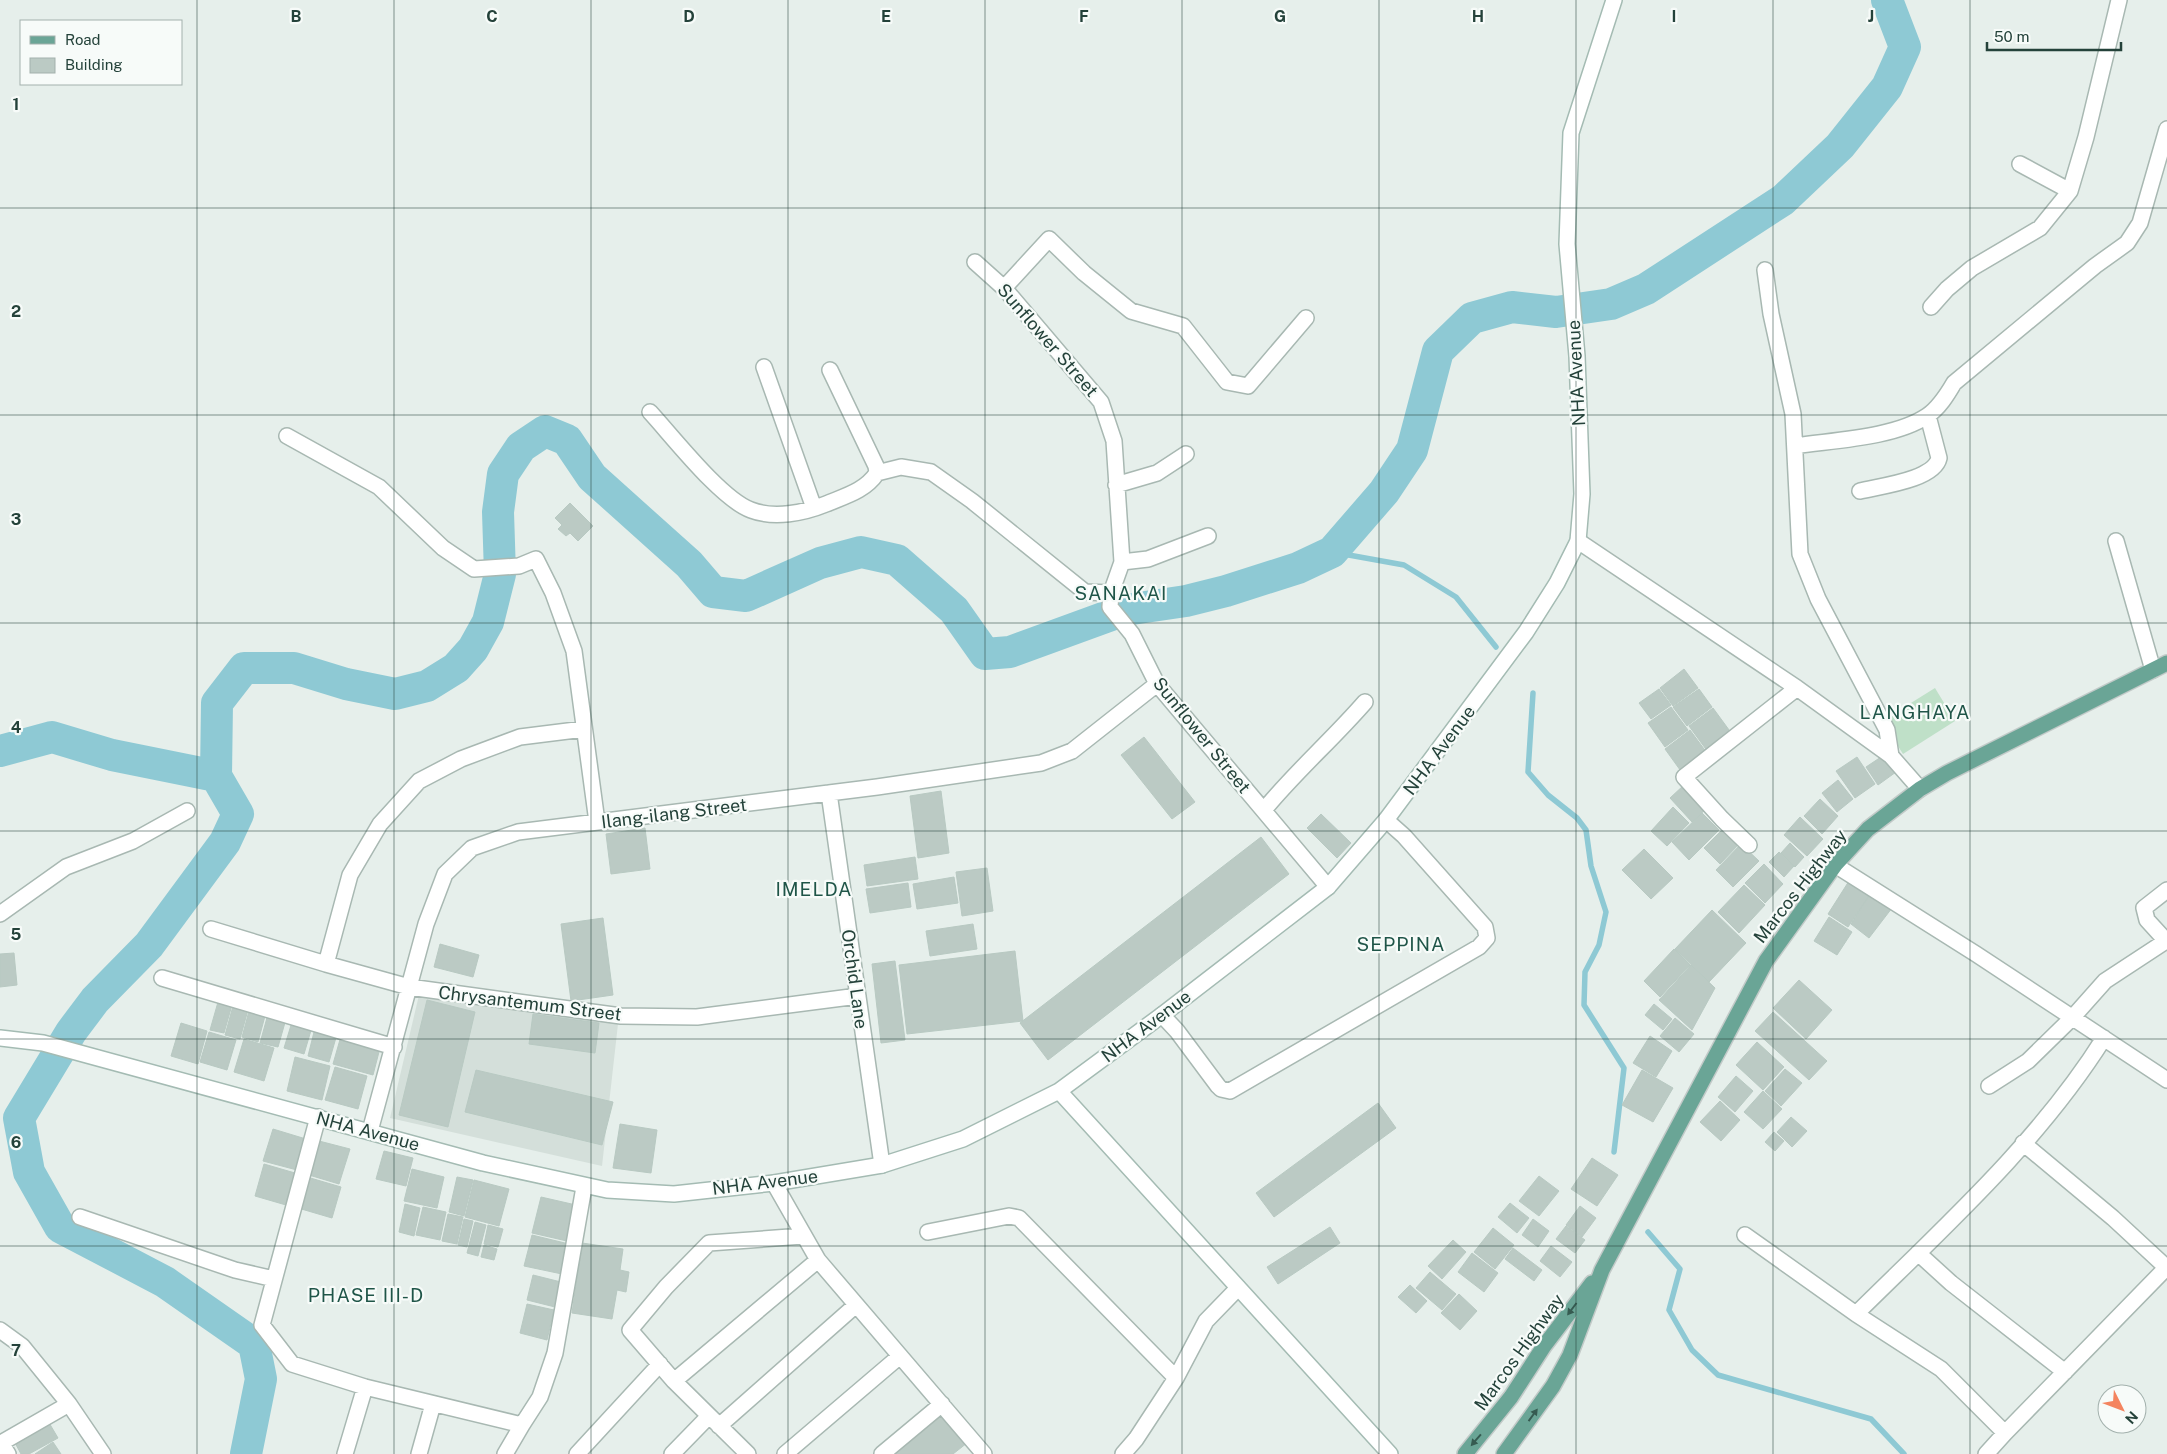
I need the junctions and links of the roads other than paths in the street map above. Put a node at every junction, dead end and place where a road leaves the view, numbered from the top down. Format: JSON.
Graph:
{"nodes":[{"id":1,"x":1614,"y":0,"type":"edge"},
{"id":2,"x":2119,"y":0,"type":"edge"},
{"id":3,"x":2167,"y":129,"type":"edge"},
{"id":4,"x":2020,"y":164,"type":"dead end"},
{"id":5,"x":2070,"y":191,"type":"junction"},
{"id":6,"x":975,"y":262,"type":"dead end"},
{"id":7,"x":1765,"y":270,"type":"dead end"},
{"id":8,"x":1004,"y":288,"type":"junction"},
{"id":9,"x":1931,"y":307,"type":"dead end"},
{"id":10,"x":1306,"y":318,"type":"dead end"},
{"id":11,"x":764,"y":367,"type":"dead end"},
{"id":12,"x":830,"y":370,"type":"dead end"},
{"id":13,"x":650,"y":412,"type":"dead end"},
{"id":14,"x":1928,"y":416,"type":"junction"},
{"id":15,"x":287,"y":436,"type":"dead end"},
{"id":16,"x":1795,"y":446,"type":"junction"},
{"id":17,"x":1186,"y":454,"type":"dead end"},
{"id":18,"x":877,"y":473,"type":"junction"},
{"id":19,"x":1116,"y":485,"type":"junction"},
{"id":20,"x":1860,"y":491,"type":"dead end"},
{"id":21,"x":814,"y":508,"type":"junction"},
{"id":22,"x":1208,"y":536,"type":"dead end"},
{"id":23,"x":1578,"y":541,"type":"junction"},
{"id":24,"x":2116,"y":541,"type":"dead end"},
{"id":25,"x":1122,"y":562,"type":"junction"},
{"id":26,"x":1110,"y":600,"type":"junction"},
{"id":27,"x":2167,"y":662,"type":"edge"},
{"id":28,"x":2153,"y":670,"type":"junction"},
{"id":29,"x":1157,"y":684,"type":"junction"},
{"id":30,"x":1798,"y":688,"type":"junction"},
{"id":31,"x":1365,"y":702,"type":"dead end"},
{"id":32,"x":584,"y":730,"type":"junction"},
{"id":33,"x":1891,"y":756,"type":"junction"},
{"id":34,"x":1920,"y":789,"type":"junction"},
{"id":35,"x":829,"y":793,"type":"junction"},
{"id":36,"x":1264,"y":810,"type":"junction"},
{"id":37,"x":186,"y":811,"type":"dead end"},
{"id":38,"x":1386,"y":820,"type":"junction"},
{"id":39,"x":597,"y":822,"type":"junction"},
{"id":40,"x":1750,"y":845,"type":"dead end"},
{"id":41,"x":1835,"y":865,"type":"junction"},
{"id":42,"x":1328,"y":887,"type":"junction"},
{"id":43,"x":2167,"y":890,"type":"edge"},
{"id":44,"x":0,"y":914,"type":"edge"},
{"id":45,"x":210,"y":929,"type":"dead end"},
{"id":46,"x":2167,"y":941,"type":"edge"},
{"id":47,"x":326,"y":964,"type":"junction"},
{"id":48,"x":162,"y":978,"type":"dead end"},
{"id":49,"x":409,"y":987,"type":"junction"},
{"id":50,"x":858,"y":996,"type":"junction"},
{"id":51,"x":1162,"y":1015,"type":"junction"},
{"id":52,"x":2073,"y":1017,"type":"junction"},
{"id":53,"x":0,"y":1038,"type":"edge"},
{"id":54,"x":2104,"y":1038,"type":"junction"},
{"id":55,"x":394,"y":1047,"type":"junction"},
{"id":56,"x":2167,"y":1080,"type":"edge"},
{"id":57,"x":1989,"y":1086,"type":"dead end"},
{"id":58,"x":1059,"y":1091,"type":"junction"},
{"id":59,"x":318,"y":1117,"type":"junction"},
{"id":60,"x":370,"y":1131,"type":"junction"},
{"id":61,"x":2023,"y":1143,"type":"junction"},
{"id":62,"x":882,"y":1165,"type":"junction"},
{"id":63,"x":774,"y":1183,"type":"junction"},
{"id":64,"x":584,"y":1186,"type":"junction"},
{"id":65,"x":80,"y":1217,"type":"dead end"},
{"id":66,"x":928,"y":1232,"type":"dead end"},
{"id":67,"x":1745,"y":1235,"type":"dead end"},
{"id":68,"x":803,"y":1236,"type":"junction"},
{"id":69,"x":1918,"y":1252,"type":"junction"},
{"id":70,"x":818,"y":1260,"type":"junction"},
{"id":71,"x":2167,"y":1268,"type":"edge"},
{"id":72,"x":1602,"y":1270,"type":"junction"},
{"id":73,"x":274,"y":1279,"type":"junction"},
{"id":74,"x":1238,"y":1288,"type":"junction"},
{"id":75,"x":856,"y":1305,"type":"junction"},
{"id":76,"x":1856,"y":1314,"type":"junction"},
{"id":77,"x":0,"y":1330,"type":"edge"},
{"id":78,"x":900,"y":1356,"type":"junction"},
{"id":79,"x":660,"y":1364,"type":"junction"},
{"id":80,"x":2065,"y":1372,"type":"junction"},
{"id":81,"x":1176,"y":1378,"type":"junction"},
{"id":82,"x":674,"y":1381,"type":"junction"},
{"id":83,"x":365,"y":1387,"type":"junction"},
{"id":84,"x":69,"y":1404,"type":"junction"},
{"id":85,"x":434,"y":1404,"type":"junction"},
{"id":86,"x":942,"y":1404,"type":"junction"},
{"id":87,"x":714,"y":1421,"type":"junction"},
{"id":88,"x":522,"y":1425,"type":"junction"},
{"id":89,"x":2005,"y":1433,"type":"junction"},
{"id":90,"x":2,"y":1445,"type":"edge"},
{"id":91,"x":103,"y":1454,"type":"edge"},
{"id":92,"x":345,"y":1454,"type":"edge"},
{"id":93,"x":419,"y":1454,"type":"edge"},
{"id":94,"x":506,"y":1454,"type":"edge"},
{"id":95,"x":577,"y":1454,"type":"edge"},
{"id":96,"x":672,"y":1454,"type":"edge"},
{"id":97,"x":748,"y":1454,"type":"edge"},
{"id":98,"x":785,"y":1454,"type":"edge"},
{"id":99,"x":882,"y":1454,"type":"edge"},
{"id":100,"x":984,"y":1454,"type":"edge"},
{"id":101,"x":1124,"y":1454,"type":"edge"},
{"id":102,"x":1390,"y":1454,"type":"edge"},
{"id":103,"x":1465,"y":1454,"type":"edge"},
{"id":104,"x":1504,"y":1454,"type":"edge"},
{"id":105,"x":1986,"y":1454,"type":"edge"}],
"edges":[{"from":1,"to":23,"type":"street","name":"NHA Avenue"},
{"from":2,"to":5,"type":"street"},
{"from":3,"to":14,"type":"street"},
{"from":4,"to":5,"type":"street"},
{"from":5,"to":9,"type":"street"},
{"from":6,"to":8,"type":"street","name":"Sunflower Street"},
{"from":7,"to":16,"type":"street"},
{"from":8,"to":10,"type":"street"},
{"from":8,"to":19,"type":"street","name":"Sunflower Street"},
{"from":11,"to":21,"type":"street"},
{"from":12,"to":18,"type":"street"},
{"from":13,"to":21,"type":"street"},
{"from":14,"to":16,"type":"street"},
{"from":14,"to":20,"type":"street"},
{"from":15,"to":32,"type":"street"},
{"from":16,"to":33,"type":"street"},
{"from":17,"to":19,"type":"street"},
{"from":18,"to":21,"type":"street"},
{"from":18,"to":26,"type":"street"},
{"from":19,"to":25,"type":"street","name":"Sunflower Street"},
{"from":22,"to":25,"type":"street"},
{"from":23,"to":30,"type":"street"},
{"from":23,"to":38,"type":"street","name":"NHA Avenue"},
{"from":24,"to":28,"type":"street"},
{"from":25,"to":26,"type":"street","name":"Sunflower Street"},
{"from":26,"to":29,"type":"street","name":"Sunflower Street"},
{"from":27,"to":28,"type":"main road","name":"Marcos Highway"},
{"from":28,"to":34,"type":"main road","name":"Marcos Highway"},
{"from":29,"to":35,"type":"street","name":"Ilang-ilang Street"},
{"from":29,"to":36,"type":"street","name":"Sunflower Street"},
{"from":30,"to":33,"type":"street"},
{"from":30,"to":40,"type":"street"},
{"from":31,"to":36,"type":"street"},
{"from":32,"to":39,"type":"street"},
{"from":32,"to":47,"type":"street"},
{"from":33,"to":34,"type":"street"},
{"from":34,"to":41,"type":"main road","name":"Marcos Highway"},
{"from":35,"to":39,"type":"street","name":"Ilang-ilang Street"},
{"from":35,"to":50,"type":"street","name":"Orchid Lane"},
{"from":36,"to":42,"type":"street","name":"Sunflower Street"},
{"from":37,"to":44,"type":"street"},
{"from":38,"to":42,"type":"street","name":"NHA Avenue"},
{"from":38,"to":51,"type":"street"},
{"from":39,"to":49,"type":"street","name":"Ilang-ilang Street"},
{"from":41,"to":52,"type":"street"},
{"from":41,"to":72,"type":"main road","name":"Marcos Highway"},
{"from":42,"to":51,"type":"street","name":"NHA Avenue"},
{"from":43,"to":46,"type":"street"},
{"from":45,"to":47,"type":"street","name":"Chrysantemum Street"},
{"from":46,"to":52,"type":"street"},
{"from":47,"to":49,"type":"street","name":"Chrysantemum Street"},
{"from":48,"to":55,"type":"street"},
{"from":49,"to":50,"type":"street","name":"Chrysantemum Street"},
{"from":49,"to":55,"type":"street","name":"Ilang-ilang Street"},
{"from":50,"to":62,"type":"street","name":"Orchid Lane"},
{"from":51,"to":58,"type":"street","name":"NHA Avenue"},
{"from":52,"to":54,"type":"street"},
{"from":52,"to":57,"type":"street"},
{"from":53,"to":59,"type":"street","name":"NHA Avenue"},
{"from":54,"to":56,"type":"street"},
{"from":54,"to":61,"type":"street"},
{"from":55,"to":60,"type":"street","name":"Ilang-ilang Street"},
{"from":58,"to":62,"type":"street","name":"NHA Avenue"},
{"from":58,"to":74,"type":"street"},
{"from":59,"to":60,"type":"street","name":"NHA Avenue"},
{"from":59,"to":73,"type":"street"},
{"from":60,"to":64,"type":"street","name":"NHA Avenue"},
{"from":61,"to":69,"type":"street"},
{"from":61,"to":71,"type":"street"},
{"from":62,"to":63,"type":"street","name":"NHA Avenue"},
{"from":63,"to":64,"type":"street","name":"NHA Avenue"},
{"from":63,"to":68,"type":"street"},
{"from":64,"to":88,"type":"street"},
{"from":65,"to":73,"type":"street"},
{"from":66,"to":81,"type":"street"},
{"from":67,"to":76,"type":"street"},
{"from":68,"to":70,"type":"street"},
{"from":68,"to":79,"type":"street"},
{"from":69,"to":76,"type":"street"},
{"from":69,"to":80,"type":"street"},
{"from":70,"to":75,"type":"street"},
{"from":70,"to":82,"type":"street"},
{"from":71,"to":80,"type":"street"},
{"from":72,"to":103,"type":"main road","name":"Marcos Highway","one_way":true},
{"from":104,"to":72,"type":"main road","name":"Marcos Highway","one_way":true},
{"from":73,"to":83,"type":"street"},
{"from":74,"to":81,"type":"street"},
{"from":74,"to":102,"type":"street"},
{"from":75,"to":78,"type":"street"},
{"from":75,"to":87,"type":"street"},
{"from":76,"to":89,"type":"street"},
{"from":77,"to":84,"type":"street"},
{"from":78,"to":86,"type":"street"},
{"from":78,"to":98,"type":"street"},
{"from":79,"to":82,"type":"street"},
{"from":79,"to":95,"type":"street"},
{"from":80,"to":89,"type":"street"},
{"from":81,"to":101,"type":"street"},
{"from":82,"to":87,"type":"street"},
{"from":83,"to":85,"type":"street"},
{"from":83,"to":92,"type":"street"},
{"from":84,"to":90,"type":"street"},
{"from":84,"to":91,"type":"street"},
{"from":85,"to":88,"type":"street"},
{"from":85,"to":93,"type":"street"},
{"from":86,"to":99,"type":"street"},
{"from":86,"to":100,"type":"street"},
{"from":87,"to":96,"type":"street"},
{"from":87,"to":97,"type":"street"},
{"from":88,"to":94,"type":"street"},
{"from":89,"to":105,"type":"street"}]}
